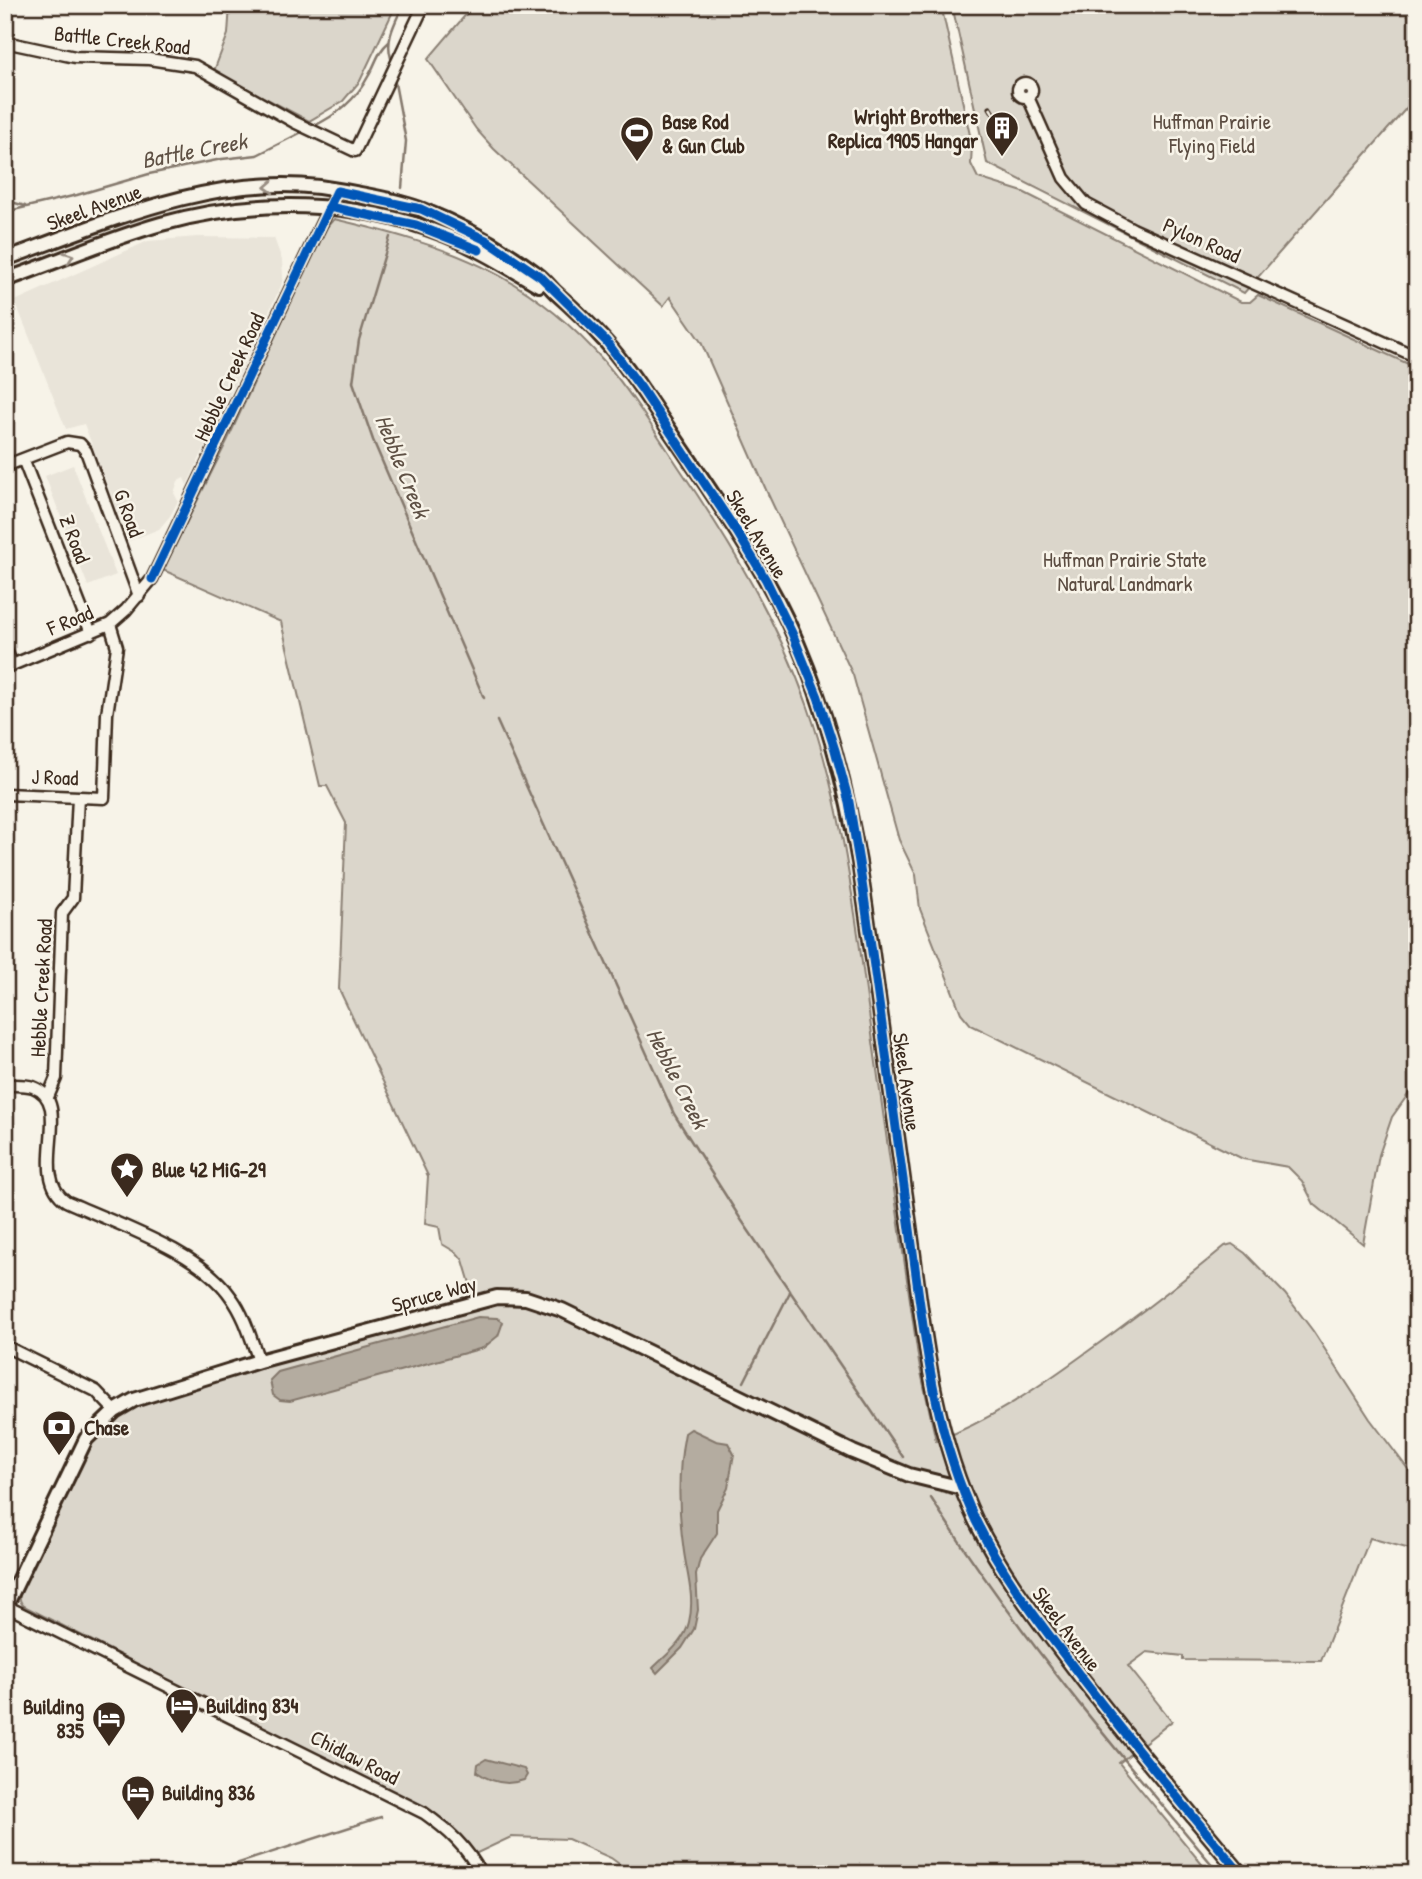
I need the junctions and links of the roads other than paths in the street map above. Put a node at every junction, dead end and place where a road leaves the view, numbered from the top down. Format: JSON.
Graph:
{"nodes":[{"id":1,"x":424,"y":5,"type":"edge"},
{"id":2,"x":5,"y":42,"type":"edge"},
{"id":3,"x":1028,"y":97,"type":"dead end"},
{"id":4,"x":337,"y":191,"type":"junction"},
{"id":5,"x":329,"y":207,"type":"junction"},
{"id":6,"x":5,"y":260,"type":"edge"},
{"id":7,"x":5,"y":280,"type":"edge"},
{"id":8,"x":550,"y":287,"type":"junction"},
{"id":9,"x":1417,"y":357,"type":"edge"},
{"id":10,"x":23,"y":459,"type":"junction"},
{"id":11,"x":5,"y":466,"type":"edge"},
{"id":12,"x":139,"y":596,"type":"junction"},
{"id":13,"x":110,"y":624,"type":"junction"},
{"id":14,"x":91,"y":633,"type":"junction"},
{"id":15,"x":5,"y":647,"type":"edge"},
{"id":16,"x":9,"y":666,"type":"edge"},
{"id":17,"x":5,"y":794,"type":"edge"},
{"id":18,"x":78,"y":797,"type":"junction"},
{"id":19,"x":5,"y":1085,"type":"edge"},
{"id":20,"x":48,"y":1097,"type":"junction"},
{"id":21,"x":5,"y":1346,"type":"edge"},
{"id":22,"x":259,"y":1361,"type":"junction"},
{"id":23,"x":115,"y":1411,"type":"junction"},
{"id":24,"x":962,"y":1488,"type":"junction"},
{"id":25,"x":6,"y":1606,"type":"edge"},
{"id":26,"x":481,"y":1874,"type":"edge"},
{"id":27,"x":1241,"y":1874,"type":"edge"}],
"edges":[{"from":1,"to":2,"type":"street","name":"Battle Creek Road"},
{"from":3,"to":9,"type":"street","name":"Pylon Road"},
{"from":4,"to":5,"type":"street","name":"Hebble Creek Road"},
{"from":4,"to":6,"type":"street","name":"Skeel Avenue","one_way":true},
{"from":4,"to":8,"type":"street","name":"Skeel Avenue"},
{"from":7,"to":5,"type":"street","name":"Skeel Avenue","one_way":true},
{"from":5,"to":8,"type":"street","name":"Skeel Avenue"},
{"from":5,"to":12,"type":"street","name":"Hebble Creek Road"},
{"from":8,"to":24,"type":"street","name":"Skeel Avenue"},
{"from":10,"to":11,"type":"street"},
{"from":10,"to":12,"type":"street","name":"G Road"},
{"from":10,"to":14,"type":"street","name":"Z Road"},
{"from":12,"to":13,"type":"street","name":"Hebble Creek Road"},
{"from":13,"to":14,"type":"street","name":"F Road"},
{"from":13,"to":18,"type":"street","name":"J Road"},
{"from":14,"to":16,"type":"street","name":"F Road"},
{"from":15,"to":16,"type":"street"},
{"from":17,"to":18,"type":"street","name":"J Road"},
{"from":18,"to":20,"type":"street","name":"Hebble Creek Road"},
{"from":19,"to":20,"type":"street"},
{"from":20,"to":22,"type":"street","name":"Hebble Creek Road"},
{"from":21,"to":23,"type":"street"},
{"from":22,"to":23,"type":"street","name":"Spruce Way"},
{"from":22,"to":24,"type":"street","name":"Spruce Way"},
{"from":23,"to":25,"type":"street","name":"Spruce Way"},
{"from":24,"to":27,"type":"street","name":"Skeel Avenue"},
{"from":25,"to":26,"type":"street","name":"Chidlaw Road"}]}
